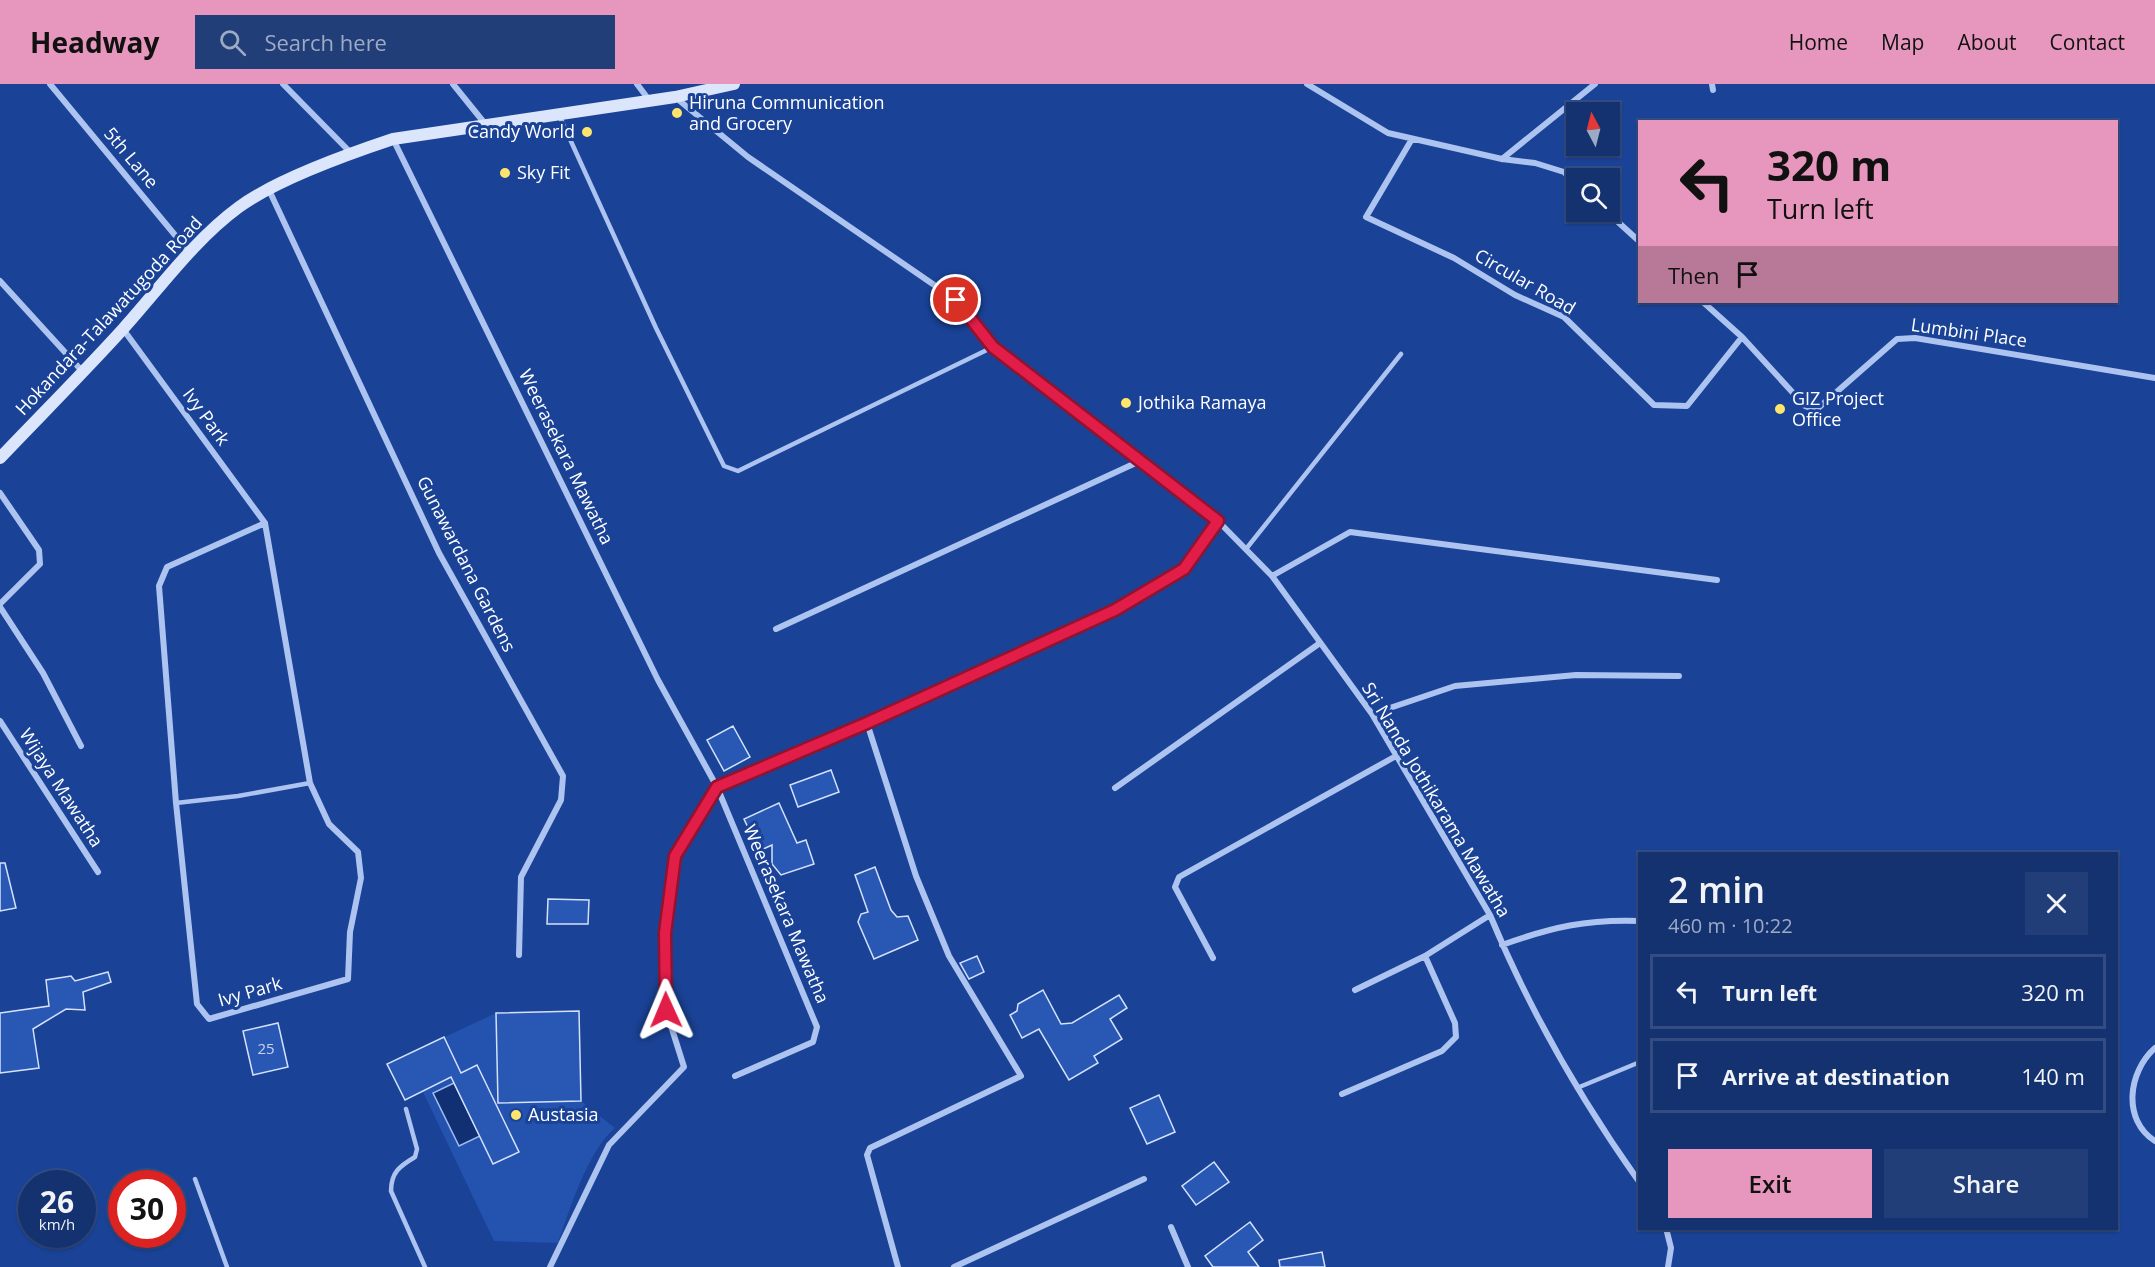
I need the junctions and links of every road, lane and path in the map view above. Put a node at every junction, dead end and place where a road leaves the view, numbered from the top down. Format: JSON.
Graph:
{"nodes":[{"id":1,"x":50,"y":84,"type":"edge"},
{"id":2,"x":283,"y":84,"type":"edge"},
{"id":3,"x":453,"y":84,"type":"edge"},
{"id":4,"x":637,"y":84,"type":"edge"},
{"id":5,"x":734,"y":84,"type":"edge"},
{"id":6,"x":1307,"y":84,"type":"edge"},
{"id":7,"x":1595,"y":84,"type":"edge"},
{"id":8,"x":675,"y":97,"type":"junction"},
{"id":9,"x":650,"y":101,"type":"junction"},
{"id":10,"x":559,"y":115,"type":"junction"},
{"id":11,"x":486,"y":125,"type":"junction"},
{"id":12,"x":393,"y":139,"type":"junction"},
{"id":13,"x":1413,"y":139,"type":"junction"},
{"id":14,"x":351,"y":153,"type":"junction"},
{"id":15,"x":1502,"y":159,"type":"junction"},
{"id":16,"x":1566,"y":174,"type":"edge"},
{"id":17,"x":270,"y":190,"type":"junction"},
{"id":18,"x":1617,"y":222,"type":"edge"},
{"id":19,"x":1638,"y":240,"type":"edge"},
{"id":20,"x":190,"y":252,"type":"junction"},
{"id":21,"x":0,"y":281,"type":"edge"},
{"id":22,"x":1704,"y":303,"type":"edge"},
{"id":23,"x":123,"y":329,"type":"junction"},
{"id":24,"x":1742,"y":337,"type":"junction"},
{"id":25,"x":993,"y":347,"type":"junction"},
{"id":26,"x":1401,"y":354,"type":"dead end"},
{"id":27,"x":83,"y":372,"type":"junction"},
{"id":28,"x":2155,"y":378,"type":"edge"},
{"id":29,"x":0,"y":458,"type":"edge"},
{"id":30,"x":1140,"y":461,"type":"junction"},
{"id":31,"x":0,"y":493,"type":"edge"},
{"id":32,"x":1218,"y":521,"type":"junction"},
{"id":33,"x":265,"y":523,"type":"junction"},
{"id":34,"x":1246,"y":549,"type":"junction"},
{"id":35,"x":1272,"y":576,"type":"junction"},
{"id":36,"x":1717,"y":580,"type":"dead end"},
{"id":37,"x":0,"y":606,"type":"edge"},
{"id":38,"x":776,"y":629,"type":"dead end"},
{"id":39,"x":1320,"y":643,"type":"junction"},
{"id":40,"x":1679,"y":676,"type":"dead end"},
{"id":41,"x":1371,"y":714,"type":"junction"},
{"id":42,"x":0,"y":721,"type":"edge"},
{"id":43,"x":867,"y":723,"type":"junction"},
{"id":44,"x":81,"y":746,"type":"dead end"},
{"id":45,"x":1395,"y":756,"type":"junction"},
{"id":46,"x":310,"y":783,"type":"junction"},
{"id":47,"x":717,"y":787,"type":"junction"},
{"id":48,"x":1115,"y":788,"type":"dead end"},
{"id":49,"x":176,"y":803,"type":"junction"},
{"id":50,"x":98,"y":872,"type":"dead end"},
{"id":51,"x":1490,"y":915,"type":"junction"},
{"id":52,"x":1638,"y":921,"type":"edge"},
{"id":53,"x":1502,"y":945,"type":"junction"},
{"id":54,"x":519,"y":955,"type":"dead end"},
{"id":55,"x":1425,"y":956,"type":"junction"},
{"id":56,"x":1213,"y":958,"type":"dead end"},
{"id":57,"x":1355,"y":990,"type":"dead end"},
{"id":58,"x":2155,"y":1048,"type":"edge"},
{"id":59,"x":1638,"y":1063,"type":"edge"},
{"id":60,"x":735,"y":1076,"type":"dead end"},
{"id":61,"x":1577,"y":1088,"type":"junction"},
{"id":62,"x":1342,"y":1094,"type":"dead end"},
{"id":63,"x":406,"y":1110,"type":"dead end"},
{"id":64,"x":2155,"y":1141,"type":"edge"},
{"id":65,"x":195,"y":1179,"type":"dead end"},
{"id":66,"x":1144,"y":1179,"type":"dead end"},
{"id":67,"x":1638,"y":1181,"type":"edge"},
{"id":68,"x":1171,"y":1227,"type":"dead end"},
{"id":69,"x":1666,"y":1230,"type":"edge"},
{"id":70,"x":227,"y":1267,"type":"edge"},
{"id":71,"x":425,"y":1267,"type":"edge"},
{"id":72,"x":550,"y":1267,"type":"edge"},
{"id":73,"x":898,"y":1267,"type":"edge"},
{"id":74,"x":954,"y":1267,"type":"edge"},
{"id":75,"x":1188,"y":1267,"type":"edge"},
{"id":76,"x":1668,"y":1267,"type":"edge"}],
"edges":[{"from":1,"to":20,"type":"street","name":"5th Lane"},
{"from":2,"to":14,"type":"street"},
{"from":3,"to":11,"type":"street"},
{"from":4,"to":9,"type":"street"},
{"from":5,"to":8,"type":"main road","name":"Hokandara-Talawatugoda Road"},
{"from":6,"to":13,"type":"street"},
{"from":7,"to":15,"type":"street"},
{"from":8,"to":9,"type":"main road","name":"Hokandara-Talawatugoda Road"},
{"from":8,"to":25,"type":"street","name":"Sri Nanda Jothikarama Mawatha"},
{"from":9,"to":10,"type":"main road","name":"Hokandara-Talawatugoda Road"},
{"from":10,"to":11,"type":"main road","name":"Hokandara-Talawatugoda Road"},
{"from":10,"to":25,"type":"lane"},
{"from":11,"to":12,"type":"main road","name":"Hokandara-Talawatugoda Road"},
{"from":12,"to":14,"type":"main road","name":"Hokandara-Talawatugoda Road"},
{"from":12,"to":47,"type":"street","name":"Weerasekara Mawatha"},
{"from":13,"to":15,"type":"street"},
{"from":13,"to":24,"type":"street","name":"Circular Road"},
{"from":14,"to":17,"type":"main road","name":"Hokandara-Talawatugoda Road"},
{"from":15,"to":16,"type":"street"},
{"from":17,"to":20,"type":"main road","name":"Hokandara-Talawatugoda Road"},
{"from":17,"to":54,"type":"street","name":"Gunawardana Gardens"},
{"from":18,"to":19,"type":"street"},
{"from":20,"to":23,"type":"main road","name":"Hokandara-Talawatugoda Road"},
{"from":21,"to":27,"type":"street"},
{"from":22,"to":24,"type":"street","name":"Lumbini Place"},
{"from":23,"to":27,"type":"main road","name":"Hokandara-Talawatugoda Road"},
{"from":23,"to":33,"type":"street","name":"Ivy Park"},
{"from":24,"to":28,"type":"street","name":"Lumbini Place"},
{"from":25,"to":30,"type":"street","name":"Sri Nanda Jothikarama Mawatha"},
{"from":26,"to":34,"type":"lane"},
{"from":27,"to":29,"type":"main road","name":"Hokandara-Talawatugoda Road"},
{"from":30,"to":32,"type":"street","name":"Sri Nanda Jothikarama Mawatha"},
{"from":30,"to":38,"type":"street"},
{"from":31,"to":37,"type":"street"},
{"from":32,"to":34,"type":"street","name":"Sri Nanda Jothikarama Mawatha"},
{"from":32,"to":43,"type":"street"},
{"from":33,"to":46,"type":"street","name":"Ivy Park"},
{"from":33,"to":49,"type":"street","name":"Ivy Park"},
{"from":34,"to":35,"type":"street","name":"Sri Nanda Jothikarama Mawatha"},
{"from":35,"to":36,"type":"street"},
{"from":35,"to":39,"type":"street","name":"Sri Nanda Jothikarama Mawatha"},
{"from":37,"to":44,"type":"street"},
{"from":39,"to":41,"type":"street","name":"Sri Nanda Jothikarama Mawatha"},
{"from":39,"to":48,"type":"street"},
{"from":40,"to":41,"type":"street"},
{"from":41,"to":45,"type":"street","name":"Sri Nanda Jothikarama Mawatha"},
{"from":42,"to":50,"type":"street","name":"Wijaya Mawatha"},
{"from":43,"to":47,"type":"street"},
{"from":43,"to":73,"type":"street"},
{"from":45,"to":51,"type":"street","name":"Sri Nanda Jothikarama Mawatha"},
{"from":45,"to":56,"type":"street"},
{"from":46,"to":49,"type":"lane"},
{"from":46,"to":49,"type":"street","name":"Ivy Park"},
{"from":47,"to":60,"type":"street","name":"Weerasekara Mawatha"},
{"from":47,"to":72,"type":"street"},
{"from":51,"to":53,"type":"street","name":"Sri Nanda Jothikarama Mawatha"},
{"from":51,"to":55,"type":"street"},
{"from":52,"to":53,"type":"street"},
{"from":53,"to":61,"type":"street","name":"Sri Nanda Jothikarama Mawatha"},
{"from":55,"to":57,"type":"street"},
{"from":55,"to":62,"type":"street"},
{"from":58,"to":64,"type":"street"},
{"from":59,"to":61,"type":"lane"},
{"from":61,"to":67,"type":"street","name":"Sri Nanda Jothikarama Mawatha"},
{"from":63,"to":71,"type":"lane"},
{"from":65,"to":70,"type":"lane"},
{"from":66,"to":74,"type":"street"},
{"from":68,"to":75,"type":"street"},
{"from":69,"to":76,"type":"street"}]}
